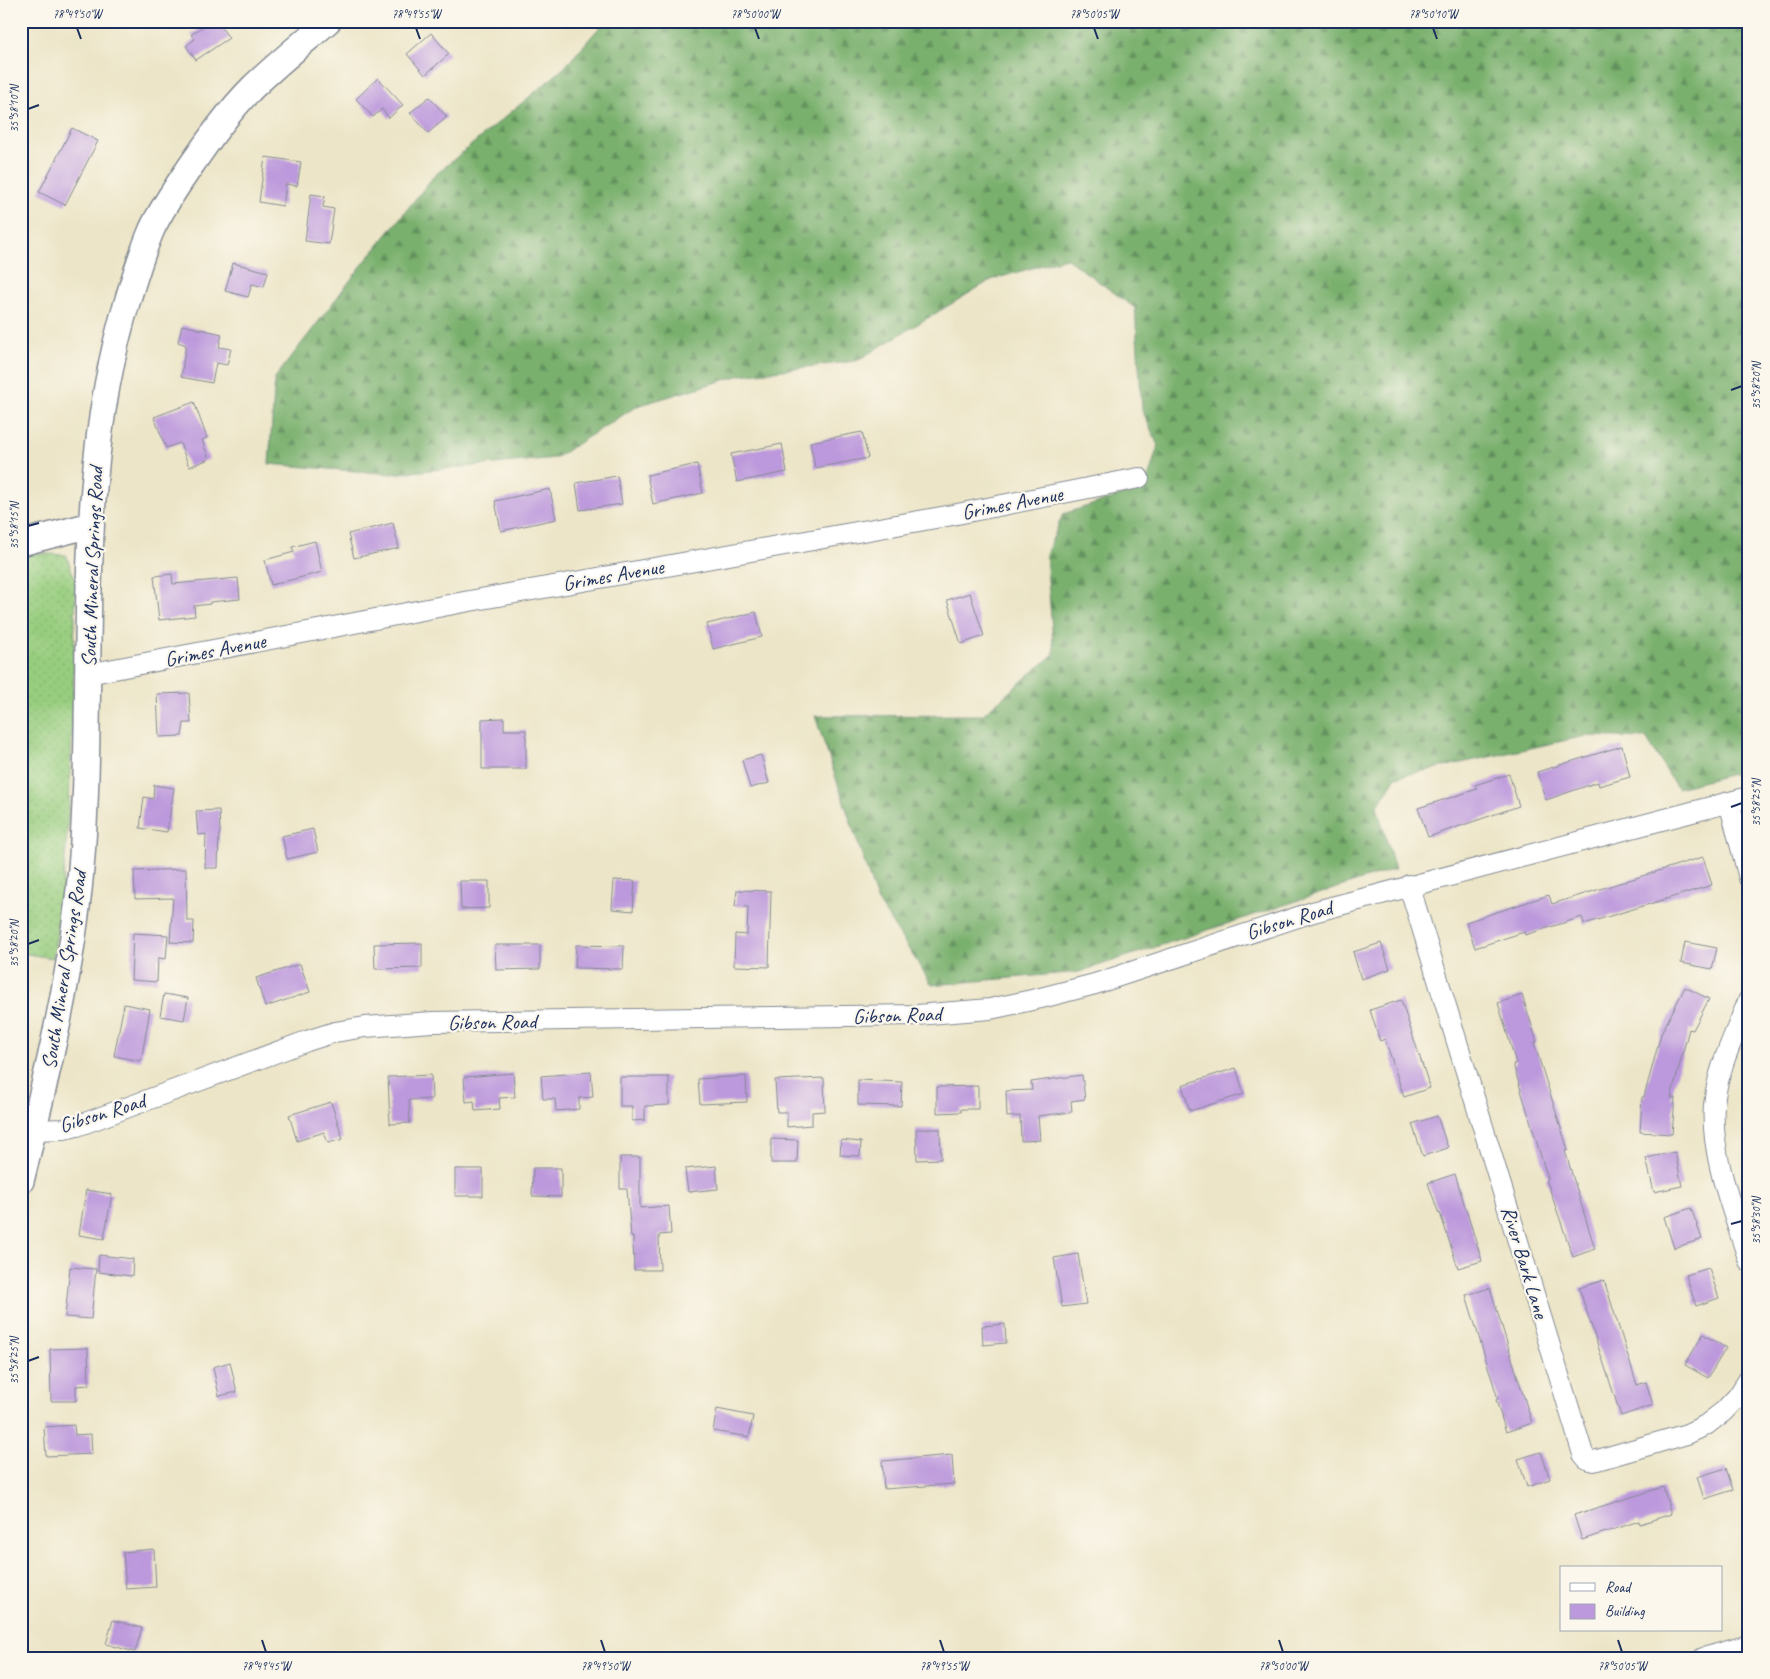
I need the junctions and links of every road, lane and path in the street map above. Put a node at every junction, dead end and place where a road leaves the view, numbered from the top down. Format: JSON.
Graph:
{"nodes":[{"id":1,"x":328,"y":21,"type":"edge"},
{"id":2,"x":1139,"y":478,"type":"dead end"},
{"id":3,"x":91,"y":525,"type":"junction"},
{"id":4,"x":21,"y":543,"type":"edge"},
{"id":5,"x":88,"y":674,"type":"junction"},
{"id":6,"x":1749,"y":797,"type":"edge"},
{"id":7,"x":1729,"y":802,"type":"junction"},
{"id":8,"x":1749,"y":878,"type":"edge"},
{"id":9,"x":1409,"y":885,"type":"junction"},
{"id":10,"x":1749,"y":999,"type":"edge"},
{"id":11,"x":34,"y":1130,"type":"junction"},
{"id":12,"x":21,"y":1181,"type":"edge"},
{"id":13,"x":1749,"y":1261,"type":"edge"},
{"id":14,"x":1749,"y":1379,"type":"edge"},
{"id":15,"x":1749,"y":1645,"type":"edge"},
{"id":16,"x":1703,"y":1658,"type":"edge"}],
"edges":[{"from":1,"to":3,"type":"street","name":"South Mineral Springs Road"},
{"from":2,"to":5,"type":"street","name":"Grimes Avenue"},
{"from":3,"to":4,"type":"street"},
{"from":3,"to":5,"type":"street","name":"South Mineral Springs Road"},
{"from":5,"to":11,"type":"street","name":"South Mineral Springs Road"},
{"from":6,"to":7,"type":"street","name":"Gibson Road"},
{"from":7,"to":8,"type":"street"},
{"from":7,"to":9,"type":"street","name":"Gibson Road"},
{"from":9,"to":11,"type":"street","name":"Gibson Road"},
{"from":9,"to":14,"type":"street","name":"River Bark Lane"},
{"from":10,"to":13,"type":"street"},
{"from":11,"to":12,"type":"street","name":"South Mineral Springs Road"},
{"from":15,"to":16,"type":"street"}]}
